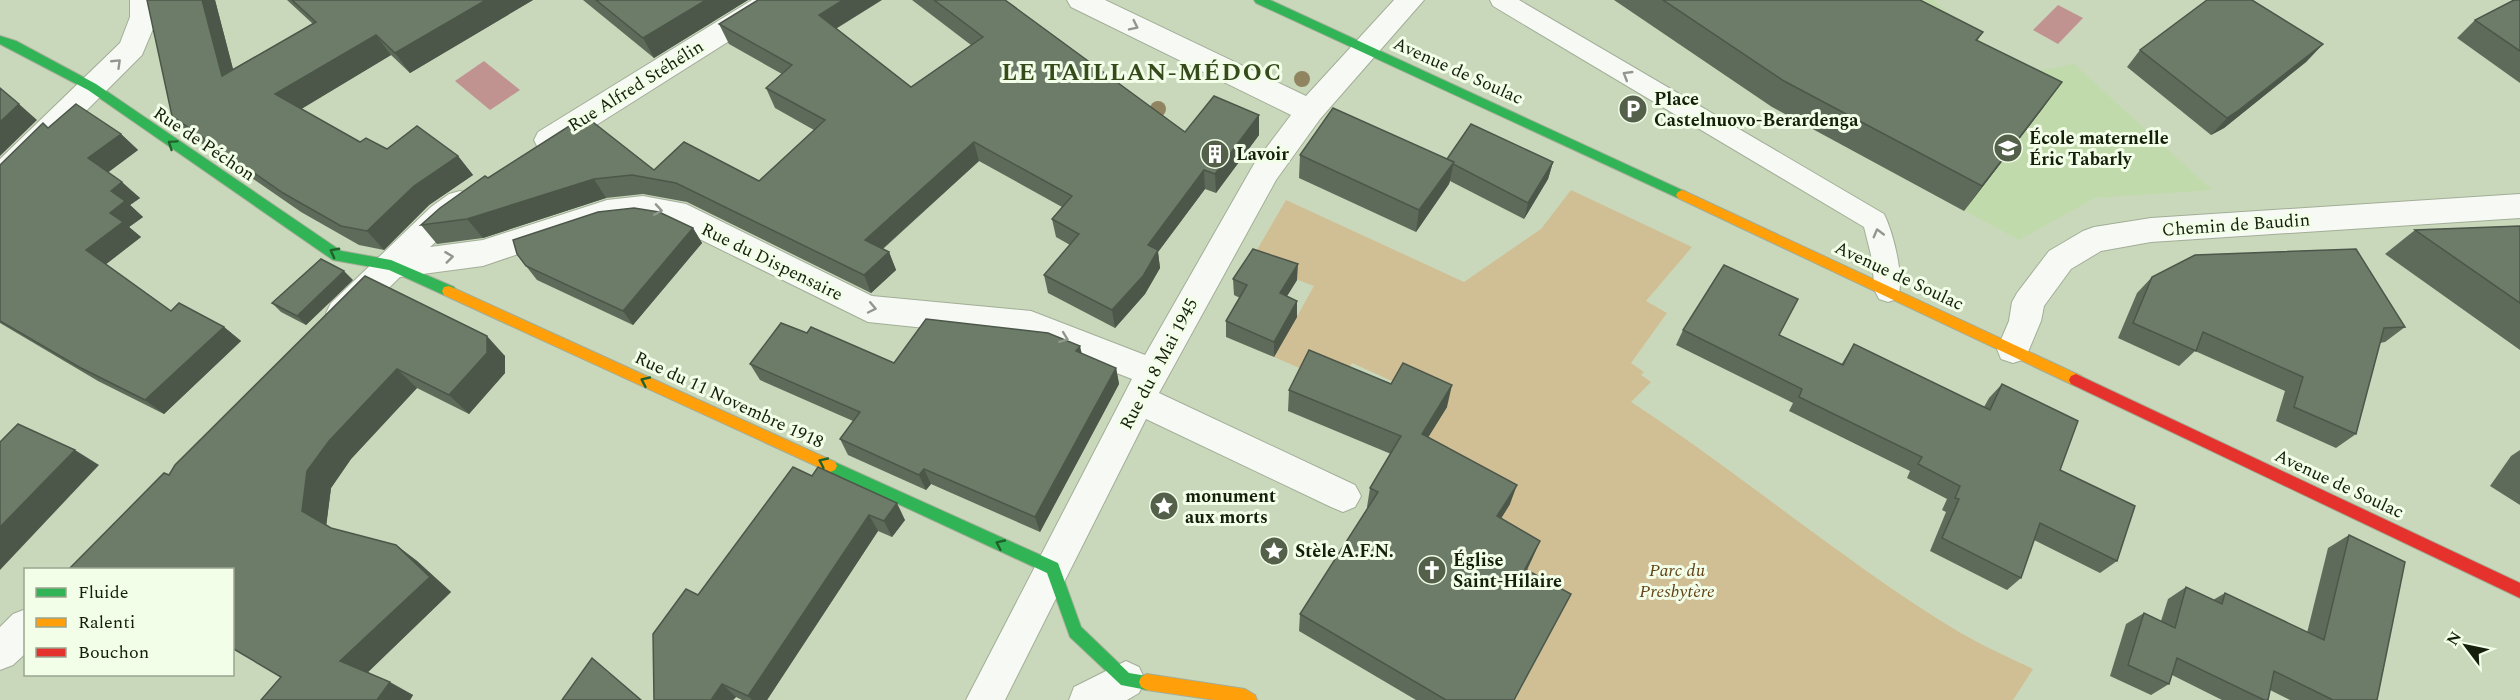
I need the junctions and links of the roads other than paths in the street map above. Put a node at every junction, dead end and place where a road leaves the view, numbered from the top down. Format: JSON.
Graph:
{"nodes":[{"id":1,"x":144,"y":0,"type":"edge"},
{"id":2,"x":773,"y":0,"type":"edge"},
{"id":3,"x":1081,"y":0,"type":"edge"},
{"id":4,"x":1260,"y":0,"type":"edge"},
{"id":5,"x":1410,"y":0,"type":"edge"},
{"id":6,"x":1501,"y":0,"type":"edge"},
{"id":7,"x":0,"y":40,"type":"edge"},
{"id":8,"x":1365,"y":49,"type":"junction"},
{"id":9,"x":92,"y":87,"type":"junction"},
{"id":10,"x":1310,"y":111,"type":"junction"},
{"id":11,"x":528,"y":155,"type":"edge"},
{"id":12,"x":0,"y":178,"type":"edge"},
{"id":13,"x":480,"y":189,"type":"edge"},
{"id":14,"x":2520,"y":206,"type":"edge"},
{"id":15,"x":391,"y":265,"type":"junction"},
{"id":16,"x":1888,"y":291,"type":"junction"},
{"id":17,"x":324,"y":331,"type":"edge"},
{"id":18,"x":2013,"y":349,"type":"junction"},
{"id":19,"x":1146,"y":386,"type":"junction"},
{"id":20,"x":1343,"y":495,"type":"dead end"},
{"id":21,"x":1053,"y":568,"type":"junction"},
{"id":22,"x":2520,"y":591,"type":"edge"},
{"id":23,"x":24,"y":629,"type":"edge"},
{"id":24,"x":0,"y":652,"type":"edge"},
{"id":25,"x":1126,"y":680,"type":"junction"},
{"id":26,"x":985,"y":700,"type":"edge"},
{"id":27,"x":1088,"y":700,"type":"edge"},
{"id":28,"x":1249,"y":700,"type":"edge"}],
"edges":[{"from":9,"to":1,"type":"street","one_way":true},
{"from":2,"to":11,"type":"street","name":"Rue Alfred Stéhélin"},
{"from":3,"to":10,"type":"street","one_way":true},
{"from":4,"to":8,"type":"street","name":"Avenue de Soulac"},
{"from":5,"to":8,"type":"street","name":"Rue du 8 Mai 1945"},
{"from":16,"to":6,"type":"lane","one_way":true},
{"from":7,"to":9,"type":"street","name":"Rue de Péchon"},
{"from":8,"to":10,"type":"street","name":"Rue du 8 Mai 1945"},
{"from":8,"to":16,"type":"street","name":"Avenue de Soulac"},
{"from":9,"to":12,"type":"street"},
{"from":15,"to":9,"type":"street","name":"Rue de Péchon","one_way":true},
{"from":10,"to":19,"type":"street","name":"Rue du 8 Mai 1945"},
{"from":13,"to":15,"type":"street"},
{"from":14,"to":18,"type":"street","name":"Chemin de Baudin"},
{"from":15,"to":17,"type":"street"},
{"from":15,"to":19,"type":"street","name":"Rue du Dispensaire","one_way":true},
{"from":21,"to":15,"type":"street","name":"Rue du 11 Novembre 1918","one_way":true},
{"from":16,"to":18,"type":"street","name":"Avenue de Soulac"},
{"from":18,"to":22,"type":"street","name":"Avenue de Soulac"},
{"from":19,"to":20,"type":"street","name":"Rue du Dispensaire"},
{"from":19,"to":21,"type":"street","name":"Rue du 8 Mai 1945"},
{"from":21,"to":25,"type":"street"},
{"from":21,"to":26,"type":"street","name":"Rue du 8 Mai 1945"},
{"from":23,"to":24,"type":"street"},
{"from":25,"to":27,"type":"street"},
{"from":25,"to":28,"type":"street"}]}
